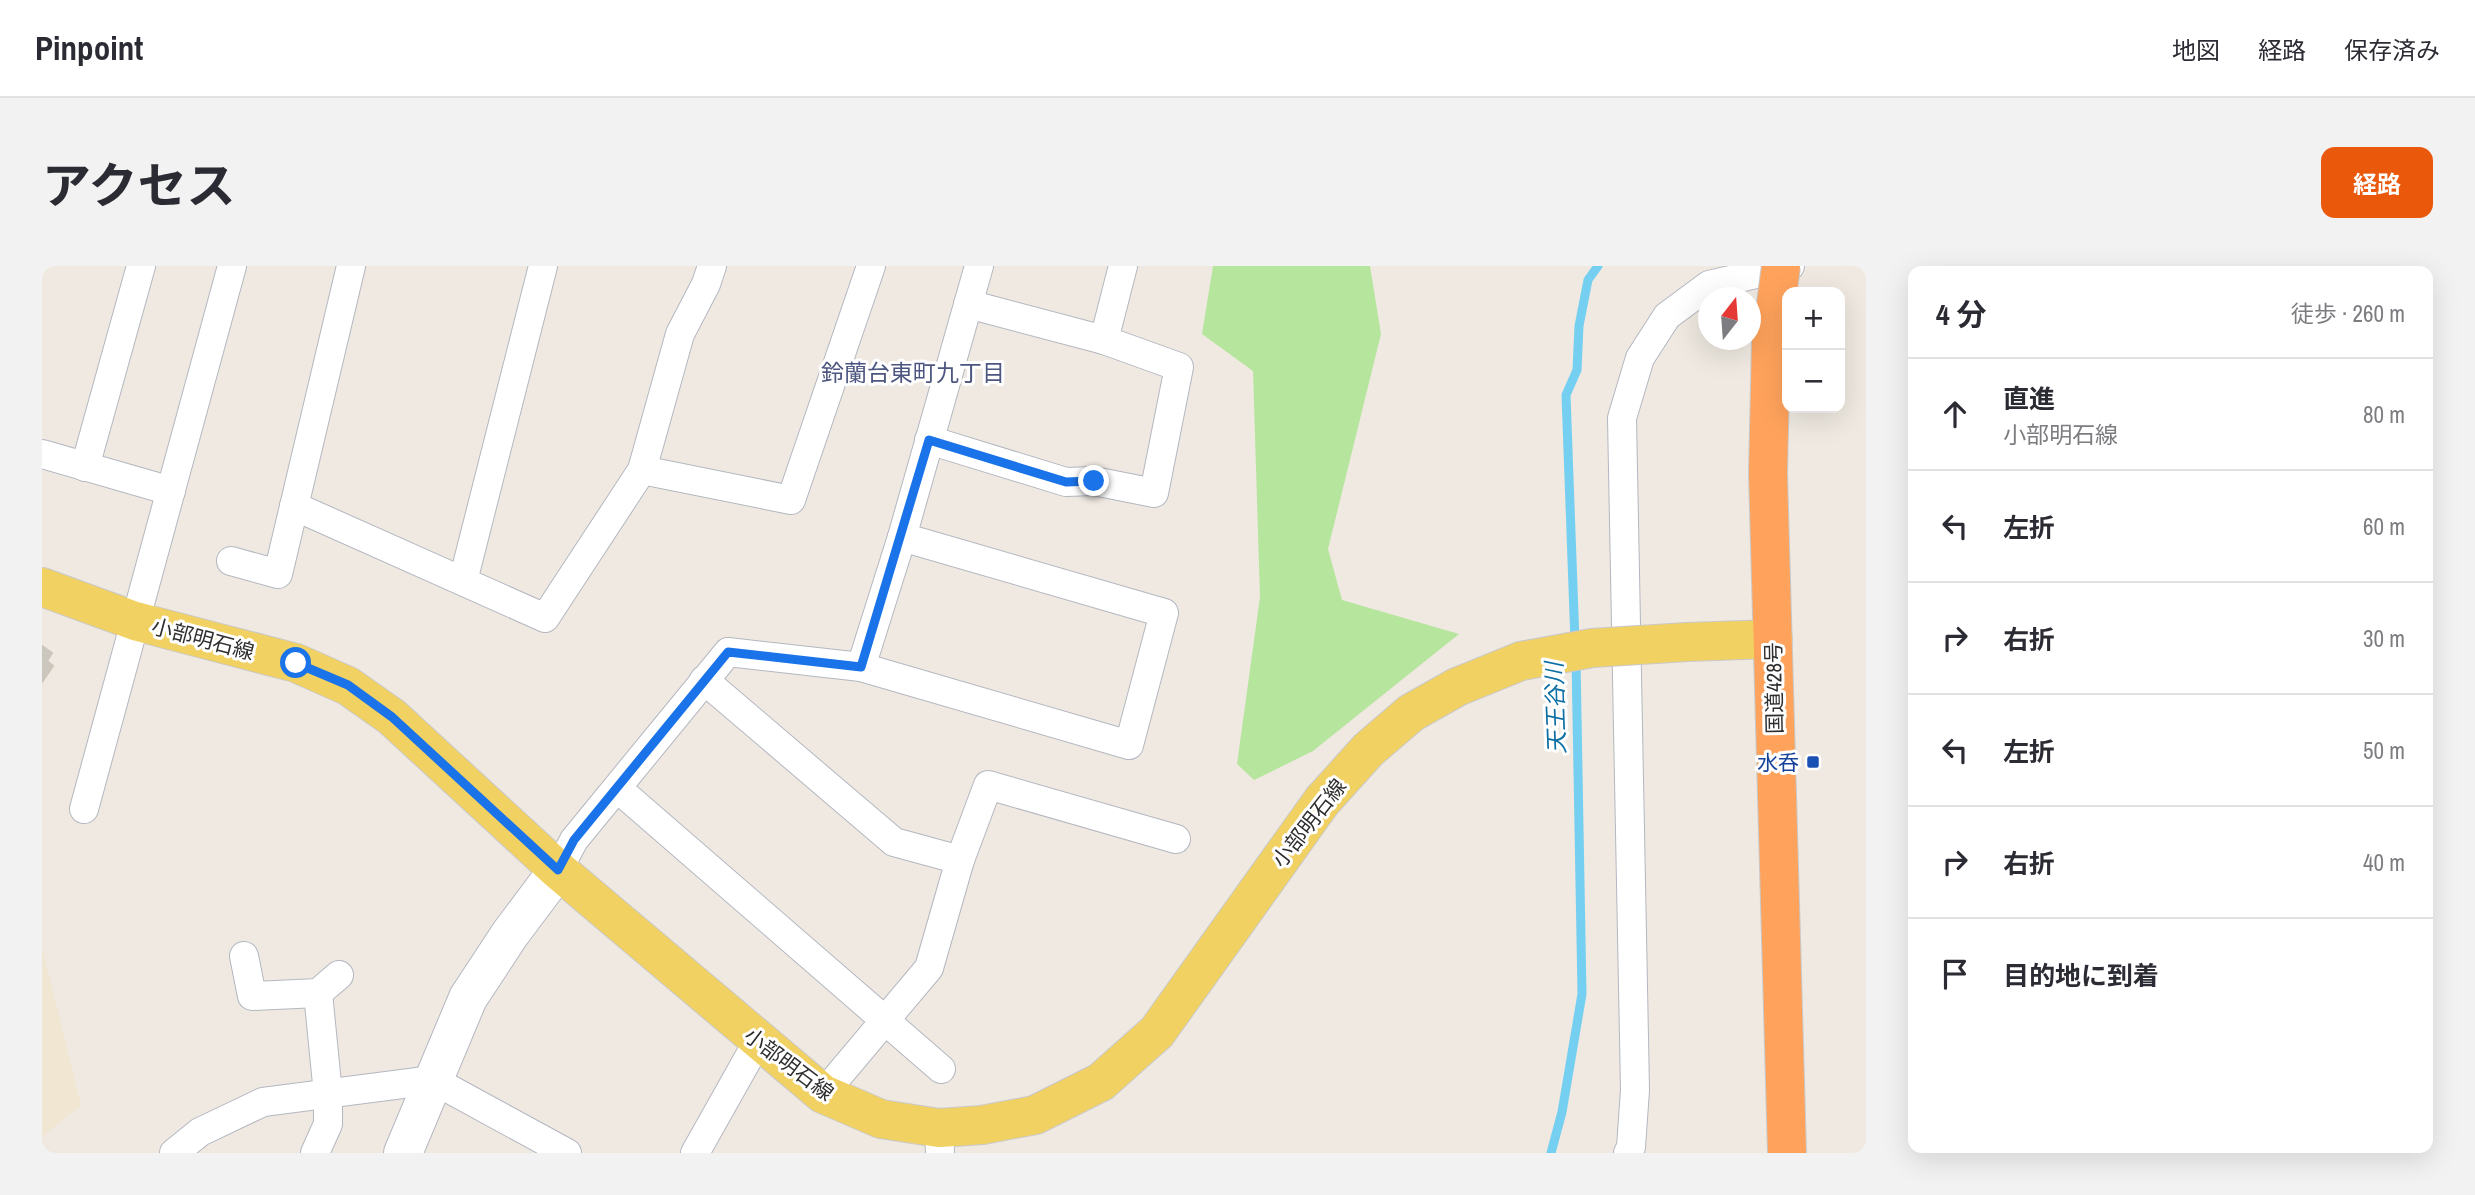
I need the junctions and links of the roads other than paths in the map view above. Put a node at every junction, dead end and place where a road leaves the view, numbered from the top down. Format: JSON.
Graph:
{"nodes":[{"id":1,"x":141,"y":266,"type":"edge"},
{"id":2,"x":232,"y":266,"type":"edge"},
{"id":3,"x":351,"y":266,"type":"edge"},
{"id":4,"x":543,"y":266,"type":"edge"},
{"id":5,"x":712,"y":266,"type":"edge"},
{"id":6,"x":871,"y":266,"type":"edge"},
{"id":7,"x":979,"y":266,"type":"edge"},
{"id":8,"x":1123,"y":266,"type":"edge"},
{"id":9,"x":1781,"y":266,"type":"edge"},
{"id":10,"x":1790,"y":266,"type":"edge"},
{"id":11,"x":968,"y":304,"type":"junction"},
{"id":12,"x":1104,"y":340,"type":"junction"},
{"id":13,"x":929,"y":440,"type":"junction"},
{"id":14,"x":42,"y":454,"type":"edge"},
{"id":15,"x":85,"y":467,"type":"junction"},
{"id":16,"x":642,"y":470,"type":"junction"},
{"id":17,"x":171,"y":491,"type":"junction"},
{"id":18,"x":294,"y":506,"type":"junction"},
{"id":19,"x":902,"y":537,"type":"junction"},
{"id":20,"x":231,"y":561,"type":"dead end"},
{"id":21,"x":463,"y":581,"type":"junction"},
{"id":22,"x":42,"y":587,"type":"edge"},
{"id":23,"x":135,"y":621,"type":"junction"},
{"id":24,"x":1773,"y":639,"type":"junction"},
{"id":25,"x":861,"y":667,"type":"junction"},
{"id":26,"x":704,"y":681,"type":"junction"},
{"id":27,"x":617,"y":788,"type":"junction"},
{"id":28,"x":84,"y":809,"type":"dead end"},
{"id":29,"x":1175,"y":839,"type":"dead end"},
{"id":30,"x":960,"y":860,"type":"junction"},
{"id":31,"x":558,"y":870,"type":"junction"},
{"id":32,"x":244,"y":956,"type":"dead end"},
{"id":33,"x":340,"y":975,"type":"dead end"},
{"id":34,"x":318,"y":993,"type":"junction"},
{"id":35,"x":884,"y":1020,"type":"junction"},
{"id":36,"x":758,"y":1041,"type":"junction"},
{"id":37,"x":941,"y":1069,"type":"dead end"},
{"id":38,"x":433,"y":1080,"type":"junction"},
{"id":39,"x":328,"y":1094,"type":"junction"},
{"id":40,"x":822,"y":1094,"type":"junction"},
{"id":41,"x":940,"y":1140,"type":"edge"},
{"id":42,"x":174,"y":1153,"type":"edge"},
{"id":43,"x":315,"y":1153,"type":"edge"},
{"id":44,"x":403,"y":1153,"type":"edge"},
{"id":45,"x":567,"y":1153,"type":"edge"},
{"id":46,"x":695,"y":1153,"type":"edge"},
{"id":47,"x":1628,"y":1153,"type":"edge"},
{"id":48,"x":1787,"y":1153,"type":"edge"}],
"edges":[{"from":1,"to":15,"type":"street"},
{"from":2,"to":17,"type":"street"},
{"from":3,"to":18,"type":"street"},
{"from":4,"to":21,"type":"street"},
{"from":5,"to":16,"type":"street"},
{"from":6,"to":16,"type":"street"},
{"from":7,"to":11,"type":"street"},
{"from":8,"to":12,"type":"street"},
{"from":9,"to":24,"type":"highway","name":"国道428号","bridge":true},
{"from":10,"to":47,"type":"street"},
{"from":11,"to":12,"type":"street"},
{"from":11,"to":13,"type":"street"},
{"from":12,"to":13,"type":"street"},
{"from":13,"to":19,"type":"street"},
{"from":14,"to":15,"type":"street"},
{"from":15,"to":17,"type":"street"},
{"from":16,"to":21,"type":"street"},
{"from":17,"to":23,"type":"street"},
{"from":18,"to":20,"type":"street"},
{"from":18,"to":21,"type":"street"},
{"from":19,"to":25,"type":"street"},
{"from":19,"to":25,"type":"street"},
{"from":22,"to":23,"type":"main road","name":"小部明石線"},
{"from":23,"to":28,"type":"street"},
{"from":23,"to":31,"type":"main road","name":"小部明石線"},
{"from":24,"to":41,"type":"main road","name":"小部明石線","bridge":true},
{"from":24,"to":48,"type":"highway","name":"国道428号"},
{"from":25,"to":26,"type":"street"},
{"from":26,"to":27,"type":"street"},
{"from":26,"to":30,"type":"street"},
{"from":27,"to":31,"type":"street"},
{"from":27,"to":35,"type":"street"},
{"from":29,"to":30,"type":"street"},
{"from":30,"to":35,"type":"street"},
{"from":31,"to":36,"type":"main road","name":"小部明石線"},
{"from":31,"to":38,"type":"street"},
{"from":32,"to":34,"type":"street"},
{"from":33,"to":34,"type":"street"},
{"from":34,"to":39,"type":"street"},
{"from":35,"to":37,"type":"street"},
{"from":35,"to":40,"type":"street"},
{"from":36,"to":40,"type":"main road","name":"小部明石線"},
{"from":36,"to":46,"type":"street"},
{"from":38,"to":39,"type":"street"},
{"from":38,"to":44,"type":"street"},
{"from":38,"to":45,"type":"street"},
{"from":39,"to":42,"type":"street"},
{"from":39,"to":43,"type":"street"},
{"from":40,"to":41,"type":"main road","name":"小部明石線"}]}
